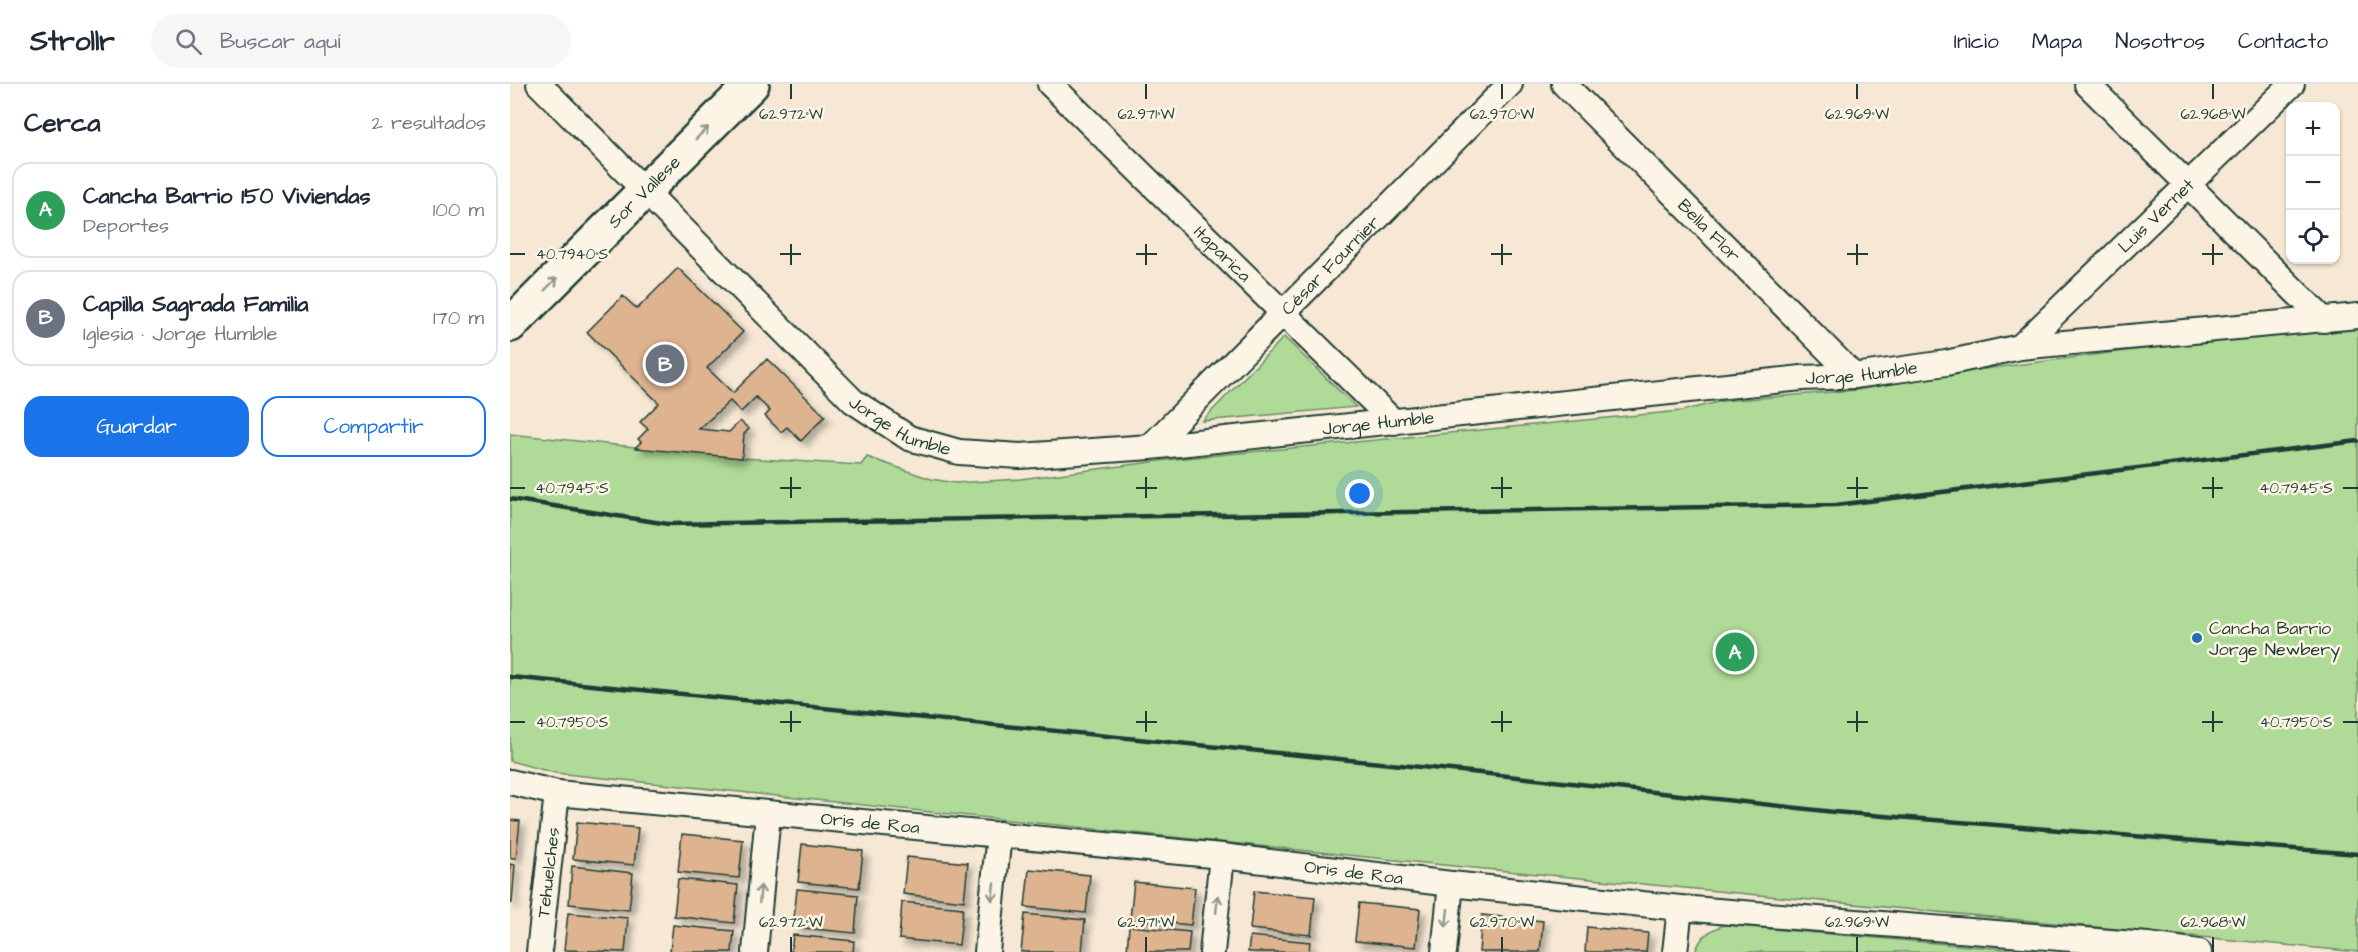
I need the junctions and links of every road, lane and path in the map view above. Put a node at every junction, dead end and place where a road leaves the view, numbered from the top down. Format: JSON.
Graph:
{"nodes":[{"id":1,"x":539,"y":84,"type":"edge"},
{"id":2,"x":752,"y":84,"type":"edge"},
{"id":3,"x":1050,"y":84,"type":"edge"},
{"id":4,"x":1510,"y":84,"type":"edge"},
{"id":5,"x":1564,"y":84,"type":"edge"},
{"id":6,"x":2087,"y":84,"type":"edge"},
{"id":7,"x":2292,"y":84,"type":"edge"},
{"id":8,"x":2188,"y":184,"type":"junction"},
{"id":9,"x":645,"y":189,"type":"junction"},
{"id":10,"x":1282,"y":315,"type":"junction"},
{"id":11,"x":2358,"y":316,"type":"edge"},
{"id":12,"x":2324,"y":320,"type":"junction"},
{"id":13,"x":510,"y":325,"type":"edge"},
{"id":14,"x":2020,"y":347,"type":"junction"},
{"id":15,"x":1854,"y":376,"type":"junction"},
{"id":16,"x":1394,"y":422,"type":"junction"},
{"id":17,"x":1150,"y":447,"type":"junction"},
{"id":18,"x":510,"y":782,"type":"edge"},
{"id":19,"x":557,"y":793,"type":"junction"},
{"id":20,"x":768,"y":814,"type":"junction"},
{"id":21,"x":999,"y":834,"type":"junction"},
{"id":22,"x":1222,"y":856,"type":"junction"},
{"id":23,"x":1451,"y":884,"type":"junction"},
{"id":24,"x":1680,"y":908,"type":"junction"},
{"id":25,"x":539,"y":952,"type":"edge"},
{"id":26,"x":755,"y":952,"type":"edge"},
{"id":27,"x":987,"y":952,"type":"edge"},
{"id":28,"x":1212,"y":952,"type":"edge"},
{"id":29,"x":1443,"y":952,"type":"edge"},
{"id":30,"x":1676,"y":952,"type":"edge"},
{"id":31,"x":2199,"y":952,"type":"edge"}],
"edges":[{"from":1,"to":9,"type":"street","name":"Jorge Humble"},
{"from":9,"to":2,"type":"street","name":"Sor Vallese","one_way":true},
{"from":3,"to":10,"type":"street","name":"Itaparica"},
{"from":4,"to":10,"type":"street","name":"César Fournier"},
{"from":5,"to":15,"type":"street","name":"Bella Flor"},
{"from":6,"to":8,"type":"street"},
{"from":7,"to":8,"type":"street","name":"Luis Vernet"},
{"from":8,"to":12,"type":"street"},
{"from":8,"to":14,"type":"street","name":"Luis Vernet"},
{"from":13,"to":9,"type":"street","name":"Sor Vallese","one_way":true},
{"from":9,"to":17,"type":"street","name":"Jorge Humble"},
{"from":10,"to":16,"type":"street","name":"Itaparica"},
{"from":10,"to":17,"type":"street","name":"César Fournier"},
{"from":11,"to":12,"type":"street","name":"Jorge Humble"},
{"from":12,"to":14,"type":"street","name":"Jorge Humble"},
{"from":14,"to":15,"type":"street","name":"Jorge Humble"},
{"from":15,"to":16,"type":"street","name":"Jorge Humble"},
{"from":16,"to":17,"type":"street","name":"Jorge Humble"},
{"from":18,"to":19,"type":"street","name":"Oris de Roa"},
{"from":19,"to":20,"type":"street","name":"Oris de Roa"},
{"from":19,"to":25,"type":"street","name":"Tehuelches"},
{"from":20,"to":21,"type":"street","name":"Oris de Roa"},
{"from":26,"to":20,"type":"street","one_way":true},
{"from":21,"to":22,"type":"street","name":"Oris de Roa"},
{"from":21,"to":27,"type":"street","one_way":true},
{"from":22,"to":23,"type":"street","name":"Oris de Roa"},
{"from":28,"to":22,"type":"street","one_way":true},
{"from":23,"to":24,"type":"street","name":"Oris de Roa"},
{"from":23,"to":29,"type":"street","one_way":true},
{"from":24,"to":30,"type":"street"},
{"from":24,"to":31,"type":"street","name":"Oris de Roa"}]}
